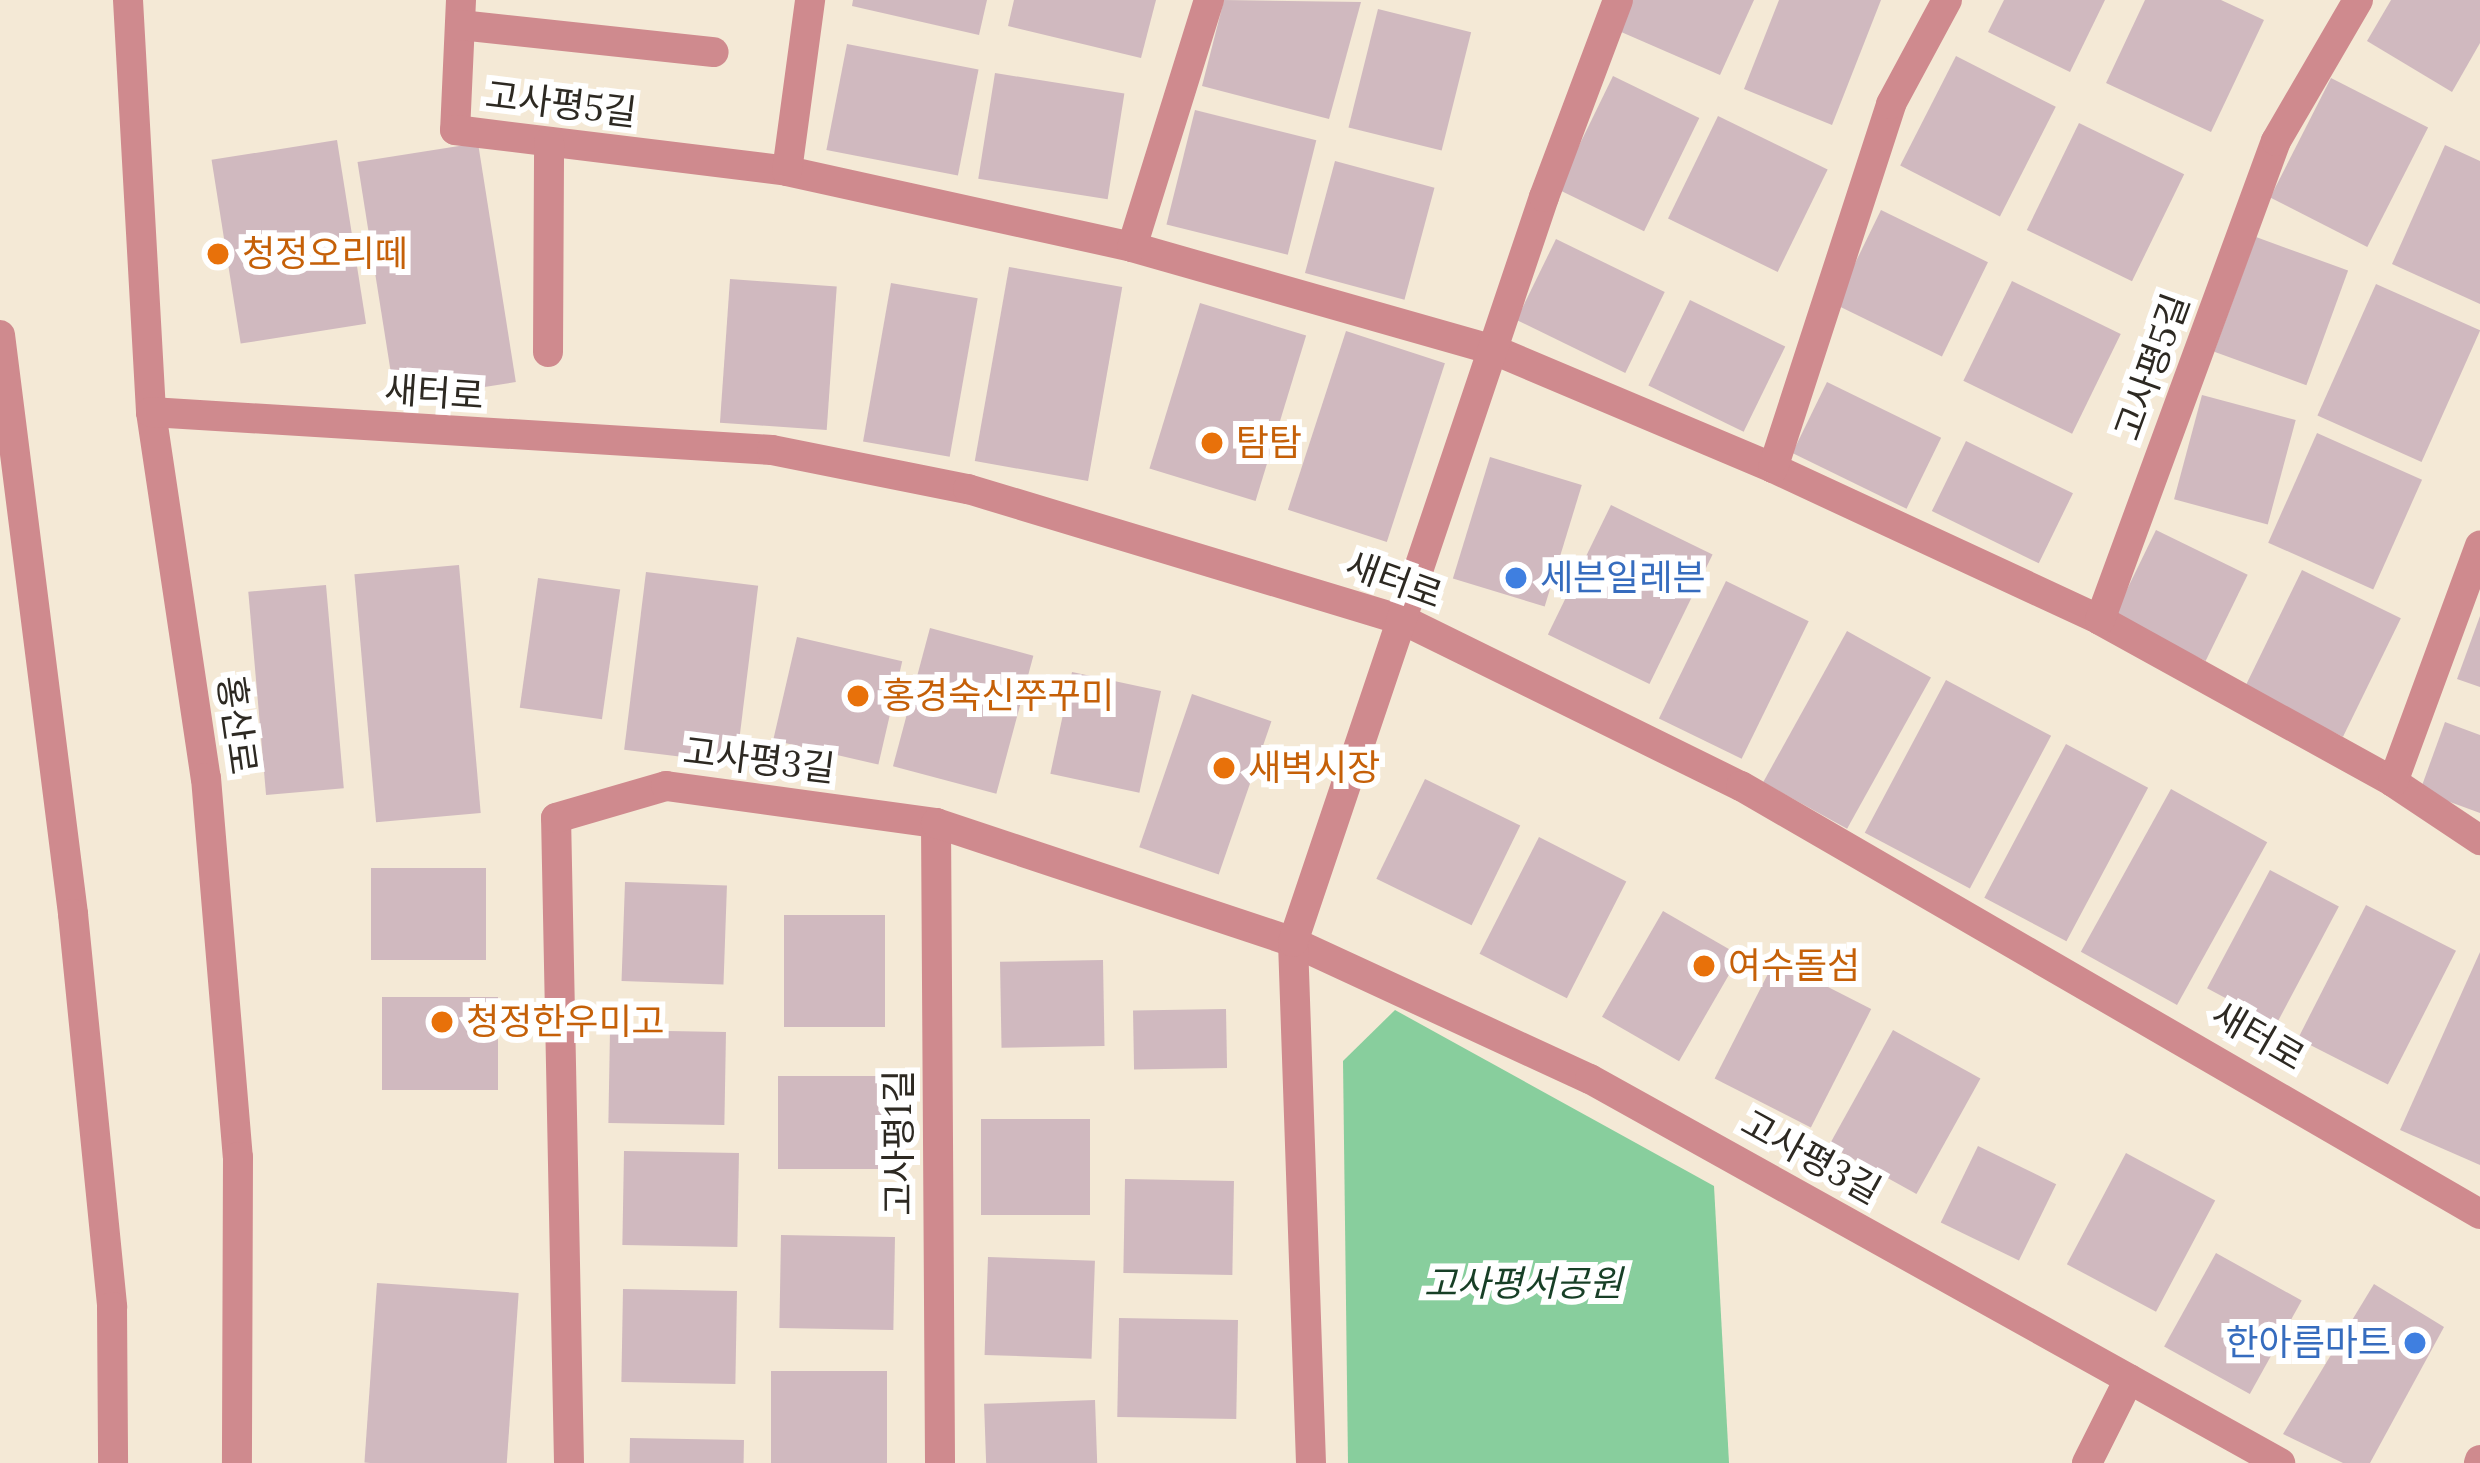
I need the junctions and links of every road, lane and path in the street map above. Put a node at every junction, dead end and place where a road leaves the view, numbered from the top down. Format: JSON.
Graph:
{"nodes":[{"id":1,"x":128,"y":0,"type":"edge"},
{"id":2,"x":810,"y":0,"type":"edge"},
{"id":3,"x":1209,"y":0,"type":"edge"},
{"id":4,"x":1618,"y":0,"type":"edge"},
{"id":5,"x":1947,"y":0,"type":"edge"},
{"id":6,"x":2357,"y":0,"type":"edge"},
{"id":7,"x":460,"y":12,"type":"edge"},
{"id":8,"x":714,"y":52,"type":"dead end"},
{"id":9,"x":549,"y":142,"type":"junction"},
{"id":10,"x":787,"y":171,"type":"junction"},
{"id":11,"x":1132,"y":247,"type":"junction"},
{"id":12,"x":0,"y":335,"type":"edge"},
{"id":13,"x":1494,"y":350,"type":"junction"},
{"id":14,"x":548,"y":352,"type":"dead end"},
{"id":15,"x":152,"y":412,"type":"junction"},
{"id":16,"x":1773,"y":468,"type":"junction"},
{"id":17,"x":2480,"y":545,"type":"edge"},
{"id":18,"x":2100,"y":620,"type":"junction"},
{"id":19,"x":1405,"y":621,"type":"junction"},
{"id":20,"x":2392,"y":782,"type":"junction"},
{"id":21,"x":936,"y":823,"type":"junction"},
{"id":22,"x":2480,"y":840,"type":"edge"},
{"id":23,"x":1294,"y":942,"type":"junction"},
{"id":24,"x":2480,"y":1214,"type":"edge"},
{"id":25,"x":2129,"y":1379,"type":"junction"},
{"id":26,"x":113,"y":1463,"type":"edge"},
{"id":27,"x":237,"y":1463,"type":"edge"},
{"id":28,"x":569,"y":1463,"type":"edge"},
{"id":29,"x":940,"y":1463,"type":"edge"},
{"id":30,"x":1310,"y":1463,"type":"edge"},
{"id":31,"x":2087,"y":1463,"type":"edge"},
{"id":32,"x":2280,"y":1463,"type":"edge"}],
"edges":[{"from":1,"to":15,"type":"street","name":"홍산로"},
{"from":2,"to":10,"type":"street"},
{"from":3,"to":11,"type":"street"},
{"from":4,"to":13,"type":"street"},
{"from":5,"to":16,"type":"street"},
{"from":6,"to":18,"type":"street","name":"고사평5길"},
{"from":7,"to":8,"type":"street"},
{"from":7,"to":9,"type":"street","name":"고사평5길"},
{"from":9,"to":10,"type":"street","name":"고사평5길"},
{"from":9,"to":14,"type":"street"},
{"from":10,"to":11,"type":"street","name":"고사평5길"},
{"from":11,"to":13,"type":"street","name":"고사평5길"},
{"from":12,"to":26,"type":"street"},
{"from":13,"to":16,"type":"street","name":"고사평5길"},
{"from":13,"to":19,"type":"street"},
{"from":15,"to":19,"type":"street","name":"새터로"},
{"from":15,"to":27,"type":"street","name":"홍산로"},
{"from":16,"to":18,"type":"street","name":"고사평5길"},
{"from":17,"to":20,"type":"street"},
{"from":18,"to":20,"type":"street","name":"고사평5길"},
{"from":19,"to":23,"type":"street"},
{"from":19,"to":24,"type":"street","name":"새터로"},
{"from":20,"to":22,"type":"street","name":"고사평5길"},
{"from":21,"to":23,"type":"street","name":"고사평3길"},
{"from":21,"to":28,"type":"street","name":"고사평3길"},
{"from":21,"to":29,"type":"street","name":"고사평1길"},
{"from":23,"to":25,"type":"street","name":"고사평3길"},
{"from":23,"to":30,"type":"street"},
{"from":25,"to":31,"type":"street"},
{"from":25,"to":32,"type":"street","name":"고사평3길"}]}
